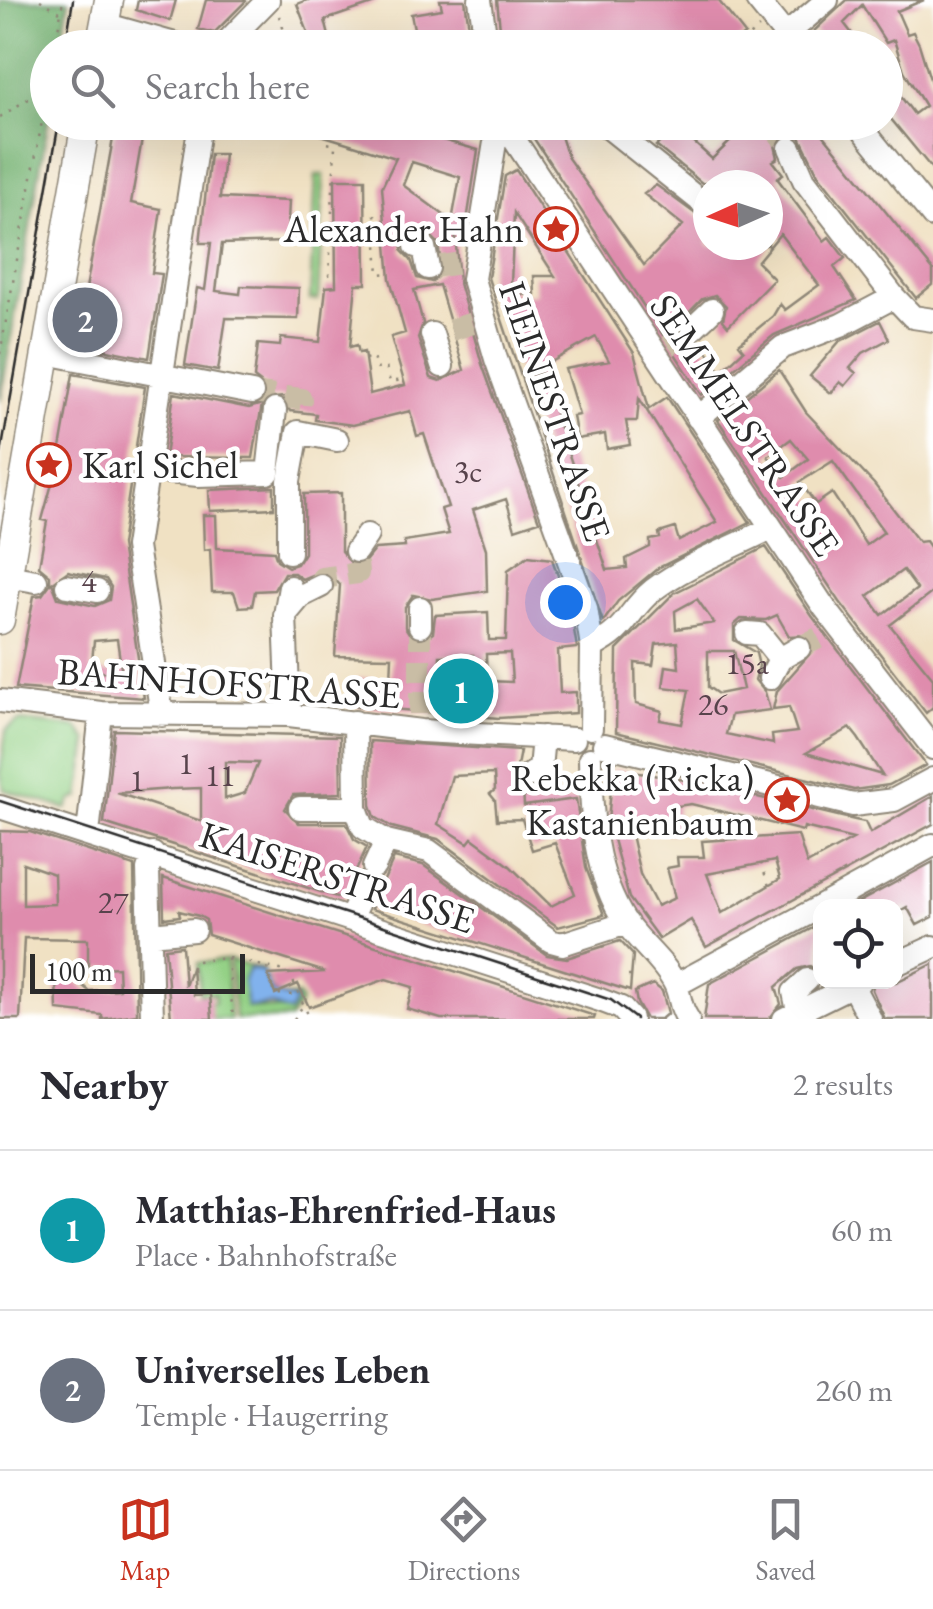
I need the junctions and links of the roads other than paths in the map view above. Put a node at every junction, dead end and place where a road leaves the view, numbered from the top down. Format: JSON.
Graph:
{"nodes":[{"id":1,"x":480,"y":0,"type":"edge"},
{"id":2,"x":826,"y":0,"type":"edge"},
{"id":3,"x":273,"y":8,"type":"edge"},
{"id":4,"x":778,"y":25,"type":"edge"},
{"id":5,"x":244,"y":30,"type":"edge"},
{"id":6,"x":484,"y":30,"type":"edge"},
{"id":7,"x":83,"y":140,"type":"edge"},
{"id":8,"x":198,"y":140,"type":"edge"},
{"id":9,"x":498,"y":140,"type":"edge"},
{"id":10,"x":509,"y":140,"type":"edge"},
{"id":11,"x":624,"y":140,"type":"edge"},
{"id":12,"x":872,"y":140,"type":"edge"},
{"id":13,"x":790,"y":148,"type":"tunnel mouth"},
{"id":14,"x":693,"y":195,"type":"edge"},
{"id":15,"x":933,"y":216,"type":"edge"},
{"id":16,"x":894,"y":297,"type":"junction"},
{"id":17,"x":712,"y":310,"type":"dead end"},
{"id":18,"x":933,"y":320,"type":"edge"},
{"id":19,"x":692,"y":329,"type":"tunnel mouth"},
{"id":20,"x":436,"y":333,"type":"dead end"},
{"id":21,"x":46,"y":353,"type":"junction"},
{"id":22,"x":442,"y":366,"type":"dead end"},
{"id":23,"x":165,"y":374,"type":"junction"},
{"id":24,"x":252,"y":393,"type":"tunnel mouth"},
{"id":25,"x":275,"y":410,"type":"dead end"},
{"id":26,"x":698,"y":418,"type":"junction"},
{"id":27,"x":337,"y":440,"type":"dead end"},
{"id":28,"x":149,"y":470,"type":"junction"},
{"id":29,"x":11,"y":487,"type":"edge"},
{"id":30,"x":771,"y":528,"type":"junction"},
{"id":31,"x":289,"y":552,"type":"dead end"},
{"id":32,"x":7,"y":576,"type":"junction"},
{"id":33,"x":36,"y":581,"type":"dead end"},
{"id":34,"x":67,"y":586,"type":"dead end"},
{"id":35,"x":321,"y":586,"type":"tunnel mouth"},
{"id":36,"x":290,"y":587,"type":"dead end"},
{"id":37,"x":97,"y":591,"type":"dead end"},
{"id":38,"x":285,"y":615,"type":"junction"},
{"id":39,"x":0,"y":620,"type":"edge"},
{"id":40,"x":747,"y":634,"type":"dead end"},
{"id":41,"x":592,"y":648,"type":"junction"},
{"id":42,"x":783,"y":662,"type":"dead end"},
{"id":43,"x":0,"y":701,"type":"edge"},
{"id":44,"x":100,"y":714,"type":"junction"},
{"id":45,"x":162,"y":716,"type":"junction"},
{"id":46,"x":289,"y":716,"type":"junction"},
{"id":47,"x":354,"y":722,"type":"junction"},
{"id":48,"x":544,"y":738,"type":"junction"},
{"id":49,"x":590,"y":743,"type":"junction"},
{"id":50,"x":933,"y":748,"type":"edge"},
{"id":51,"x":530,"y":776,"type":"dead end"},
{"id":52,"x":933,"y":779,"type":"edge"},
{"id":53,"x":0,"y":808,"type":"edge"},
{"id":54,"x":300,"y":808,"type":"dead end"},
{"id":55,"x":356,"y":808,"type":"junction"},
{"id":56,"x":30,"y":816,"type":"junction"},
{"id":57,"x":0,"y":823,"type":"edge"},
{"id":58,"x":88,"y":834,"type":"junction"},
{"id":59,"x":386,"y":841,"type":"junction"},
{"id":60,"x":933,"y":845,"type":"edge"},
{"id":61,"x":151,"y":862,"type":"junction"},
{"id":62,"x":835,"y":899,"type":"edge"},
{"id":63,"x":813,"y":913,"type":"edge"},
{"id":64,"x":352,"y":917,"type":"junction"},
{"id":65,"x":626,"y":924,"type":"junction"},
{"id":66,"x":194,"y":930,"type":"dead end"},
{"id":67,"x":150,"y":934,"type":"junction"},
{"id":68,"x":933,"y":947,"type":"edge"},
{"id":69,"x":903,"y":961,"type":"edge"},
{"id":70,"x":807,"y":980,"type":"dead end"},
{"id":71,"x":844,"y":989,"type":"edge"},
{"id":72,"x":858,"y":989,"type":"edge"},
{"id":73,"x":678,"y":1007,"type":"edge"},
{"id":74,"x":626,"y":1014,"type":"edge"},
{"id":75,"x":791,"y":1015,"type":"edge"},
{"id":76,"x":152,"y":1019,"type":"edge"},
{"id":77,"x":870,"y":1019,"type":"edge"}],
"edges":[{"from":1,"to":6,"type":"street"},
{"from":2,"to":4,"type":"street"},
{"from":3,"to":5,"type":"street"},
{"from":7,"to":21,"type":"main road"},
{"from":8,"to":23,"type":"street"},
{"from":9,"to":41,"type":"street","name":"HEINESTRASSE"},
{"from":10,"to":26,"type":"street","name":"SEMMELSTRASSE"},
{"from":11,"to":14,"type":"street"},
{"from":12,"to":15,"type":"street"},
{"from":13,"to":16,"type":"street"},
{"from":16,"to":18,"type":"street"},
{"from":16,"to":26,"type":"street"},
{"from":17,"to":19,"type":"street"},
{"from":20,"to":22,"type":"street"},
{"from":21,"to":23,"type":"street"},
{"from":21,"to":29,"type":"main road"},
{"from":23,"to":24,"type":"street"},
{"from":23,"to":28,"type":"street"},
{"from":25,"to":28,"type":"street"},
{"from":26,"to":30,"type":"street","name":"SEMMELSTRASSE"},
{"from":27,"to":31,"type":"street"},
{"from":28,"to":45,"type":"street"},
{"from":29,"to":32,"type":"main road"},
{"from":30,"to":41,"type":"street"},
{"from":30,"to":50,"type":"street","name":"SEMMELSTRASSE"},
{"from":32,"to":33,"type":"street"},
{"from":32,"to":39,"type":"main road"},
{"from":34,"to":37,"type":"street"},
{"from":35,"to":38,"type":"street"},
{"from":36,"to":38,"type":"street"},
{"from":38,"to":46,"type":"street"},
{"from":40,"to":42,"type":"street"},
{"from":41,"to":49,"type":"street","name":"HEINESTRASSE"},
{"from":43,"to":44,"type":"street","name":"BAHNHOFSTRASSE"},
{"from":44,"to":45,"type":"street","name":"BAHNHOFSTRASSE"},
{"from":44,"to":58,"type":"street"},
{"from":45,"to":46,"type":"street","name":"BAHNHOFSTRASSE"},
{"from":46,"to":47,"type":"street","name":"BAHNHOFSTRASSE"},
{"from":47,"to":48,"type":"street","name":"BAHNHOFSTRASSE"},
{"from":47,"to":55,"type":"street"},
{"from":48,"to":49,"type":"street","name":"BAHNHOFSTRASSE"},
{"from":48,"to":51,"type":"street"},
{"from":49,"to":52,"type":"street","name":"BAHNHOFSTRASSE"},
{"from":49,"to":65,"type":"street","name":"HEINESTRASSE"},
{"from":53,"to":56,"type":"street","name":"KAISERSTRASSE"},
{"from":54,"to":55,"type":"street"},
{"from":55,"to":59,"type":"street"},
{"from":56,"to":57,"type":"street"},
{"from":56,"to":58,"type":"street","name":"KAISERSTRASSE"},
{"from":58,"to":61,"type":"street","name":"KAISERSTRASSE"},
{"from":59,"to":64,"type":"street"},
{"from":59,"to":65,"type":"street"},
{"from":60,"to":62,"type":"street"},
{"from":61,"to":64,"type":"street","name":"KAISERSTRASSE"},
{"from":61,"to":67,"type":"street"},
{"from":63,"to":73,"type":"street"},
{"from":64,"to":74,"type":"street","name":"KAISERSTRASSE"},
{"from":65,"to":73,"type":"street","name":"HEINESTRASSE"},
{"from":66,"to":67,"type":"street"},
{"from":67,"to":76,"type":"street"},
{"from":68,"to":69,"type":"street"},
{"from":70,"to":75,"type":"street"},
{"from":71,"to":75,"type":"street"},
{"from":72,"to":77,"type":"street"}]}
